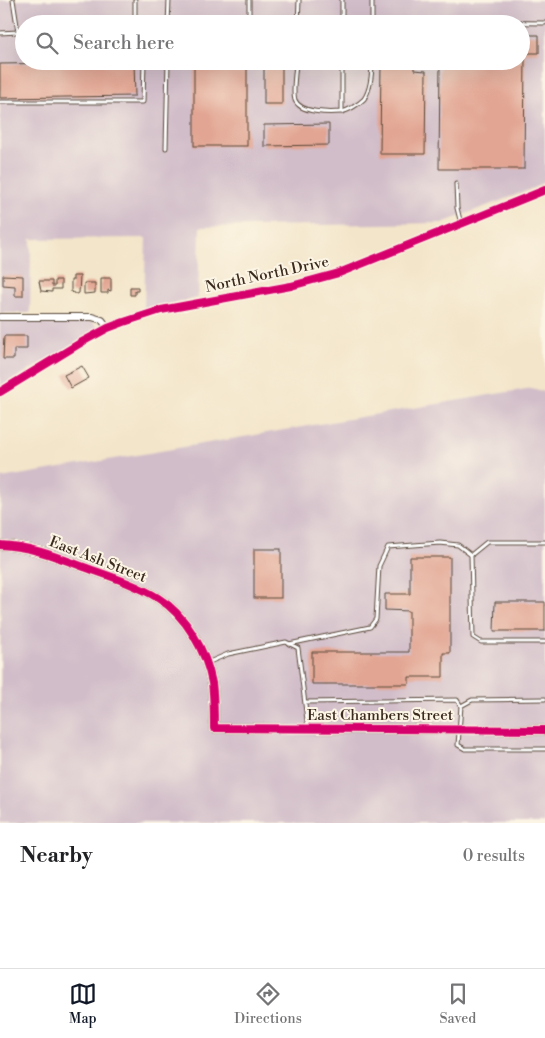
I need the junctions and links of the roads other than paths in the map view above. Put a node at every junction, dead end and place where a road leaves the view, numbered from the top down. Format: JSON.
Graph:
{"nodes":[{"id":1,"x":12,"y":0,"type":"edge"},
{"id":2,"x":135,"y":0,"type":"edge"},
{"id":3,"x":169,"y":0,"type":"edge"},
{"id":4,"x":249,"y":0,"type":"edge"},
{"id":5,"x":299,"y":0,"type":"edge"},
{"id":6,"x":342,"y":0,"type":"edge"},
{"id":7,"x":372,"y":0,"type":"edge"},
{"id":8,"x":136,"y":15,"type":"edge"},
{"id":9,"x":168,"y":15,"type":"edge"},
{"id":10,"x":249,"y":15,"type":"edge"},
{"id":11,"x":298,"y":15,"type":"edge"},
{"id":12,"x":342,"y":15,"type":"edge"},
{"id":13,"x":372,"y":15,"type":"edge"},
{"id":14,"x":15,"y":16,"type":"edge"},
{"id":15,"x":530,"y":23,"type":"edge"},
{"id":16,"x":545,"y":23,"type":"edge"},
{"id":17,"x":15,"y":32,"type":"edge"},
{"id":18,"x":0,"y":33,"type":"edge"},
{"id":19,"x":144,"y":70,"type":"edge"},
{"id":20,"x":168,"y":70,"type":"edge"},
{"id":21,"x":296,"y":70,"type":"edge"},
{"id":22,"x":342,"y":70,"type":"edge"},
{"id":23,"x":372,"y":70,"type":"edge"},
{"id":24,"x":0,"y":102,"type":"edge"},
{"id":25,"x":342,"y":112,"type":"junction"},
{"id":26,"x":166,"y":148,"type":"dead end"},
{"id":27,"x":456,"y":184,"type":"dead end"},
{"id":28,"x":545,"y":190,"type":"edge"},
{"id":29,"x":461,"y":224,"type":"junction"},
{"id":30,"x":0,"y":317,"type":"edge"},
{"id":31,"x":108,"y":328,"type":"junction"},
{"id":32,"x":0,"y":392,"type":"edge"},
{"id":33,"x":545,"y":542,"type":"edge"},
{"id":34,"x":0,"y":545,"type":"edge"},
{"id":35,"x":471,"y":554,"type":"junction"},
{"id":36,"x":545,"y":642,"type":"edge"},
{"id":37,"x":289,"y":644,"type":"junction"},
{"id":38,"x":206,"y":663,"type":"junction"},
{"id":39,"x":545,"y":699,"type":"edge"},
{"id":40,"x":306,"y":702,"type":"junction"},
{"id":41,"x":461,"y":706,"type":"junction"},
{"id":42,"x":214,"y":728,"type":"joint"},
{"id":43,"x":308,"y":729,"type":"junction"},
{"id":44,"x":459,"y":730,"type":"junction"},
{"id":45,"x":545,"y":730,"type":"edge"},
{"id":46,"x":545,"y":749,"type":"edge"}],
"edges":[{"from":1,"to":14,"type":"lane"},
{"from":2,"to":8,"type":"lane"},
{"from":3,"to":9,"type":"lane"},
{"from":4,"to":10,"type":"lane"},
{"from":5,"to":11,"type":"lane"},
{"from":6,"to":12,"type":"lane"},
{"from":7,"to":13,"type":"lane"},
{"from":15,"to":16,"type":"lane"},
{"from":17,"to":18,"type":"lane"},
{"from":19,"to":24,"type":"lane"},
{"from":20,"to":26,"type":"lane"},
{"from":21,"to":25,"type":"lane"},
{"from":22,"to":25,"type":"lane"},
{"from":23,"to":25,"type":"lane"},
{"from":27,"to":29,"type":"lane"},
{"from":28,"to":29,"type":"street","name":"North North Drive"},
{"from":29,"to":31,"type":"street","name":"North North Drive"},
{"from":30,"to":31,"type":"street"},
{"from":31,"to":32,"type":"street","name":"North North Drive"},
{"from":33,"to":35,"type":"lane"},
{"from":34,"to":38,"type":"street","name":"East Ash Street"},
{"from":35,"to":36,"type":"lane"},
{"from":35,"to":37,"type":"lane"},
{"from":37,"to":38,"type":"lane"},
{"from":37,"to":40,"type":"lane"},
{"from":38,"to":42,"type":"street","name":"East Ash Street"},
{"from":39,"to":41,"type":"lane"},
{"from":40,"to":41,"type":"lane"},
{"from":40,"to":43,"type":"lane"},
{"from":41,"to":44,"type":"lane"},
{"from":42,"to":43,"type":"street","name":"East Chambers Street"},
{"from":43,"to":44,"type":"street","name":"East Chambers Street"},
{"from":44,"to":45,"type":"street","name":"East Chambers Street"},
{"from":44,"to":46,"type":"lane"}]}
